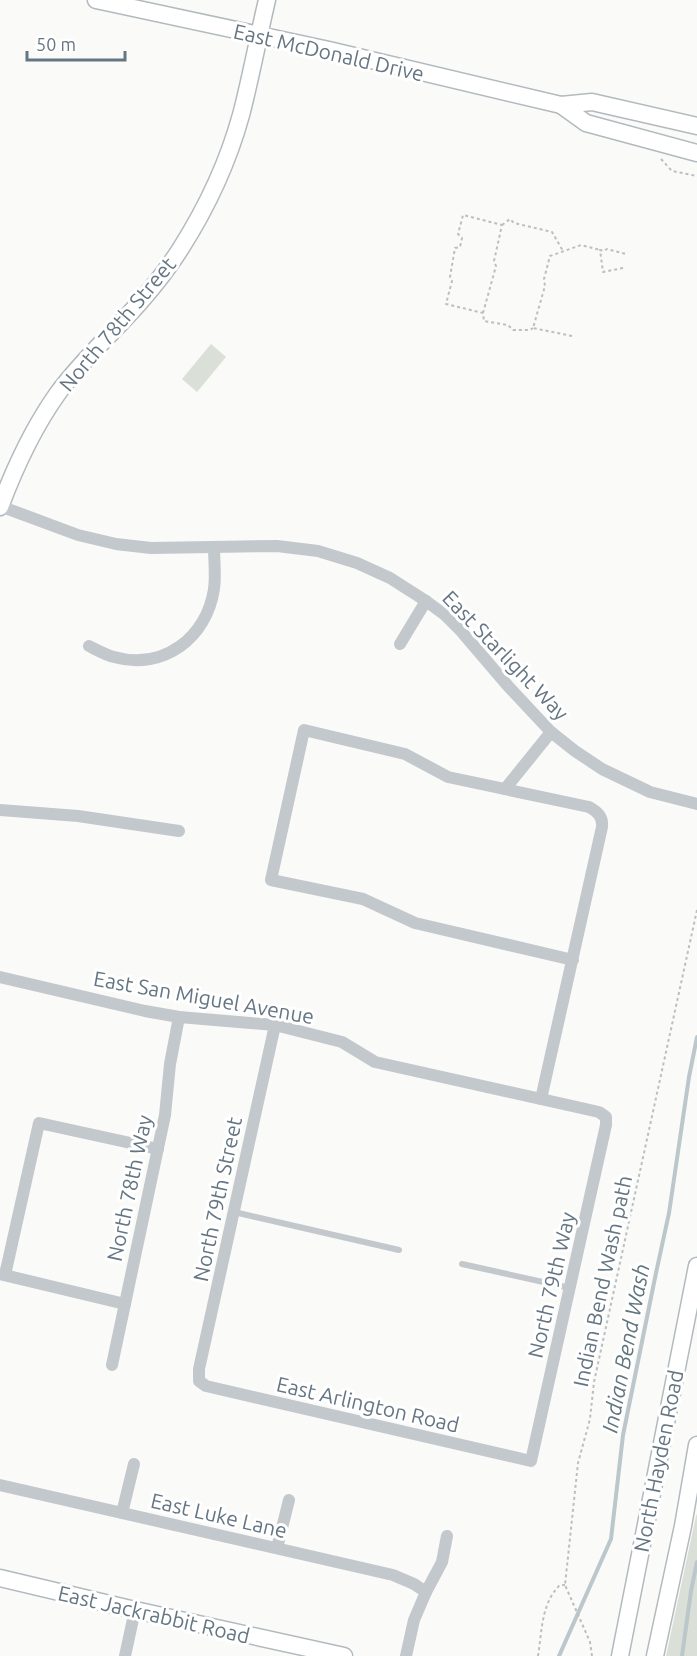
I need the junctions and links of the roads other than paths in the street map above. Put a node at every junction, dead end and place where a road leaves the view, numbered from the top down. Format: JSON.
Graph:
{"nodes":[{"id":1,"x":96,"y":0,"type":"edge"},
{"id":2,"x":267,"y":0,"type":"edge"},
{"id":3,"x":259,"y":36,"type":"junction"},
{"id":4,"x":561,"y":105,"type":"junction"},
{"id":5,"x":697,"y":126,"type":"edge"},
{"id":6,"x":697,"y":153,"type":"edge"},
{"id":7,"x":0,"y":506,"type":"edge"},
{"id":8,"x":214,"y":547,"type":"junction"},
{"id":9,"x":426,"y":601,"type":"junction"},
{"id":10,"x":400,"y":644,"type":"dead end"},
{"id":11,"x":89,"y":646,"type":"dead end"},
{"id":12,"x":551,"y":732,"type":"junction"},
{"id":13,"x":505,"y":789,"type":"junction"},
{"id":14,"x":697,"y":804,"type":"edge"},
{"id":15,"x":0,"y":810,"type":"edge"},
{"id":16,"x":178,"y":831,"type":"dead end"},
{"id":17,"x":573,"y":960,"type":"junction"},
{"id":18,"x":0,"y":977,"type":"edge"},
{"id":19,"x":178,"y":1017,"type":"junction"},
{"id":20,"x":275,"y":1025,"type":"junction"},
{"id":21,"x":541,"y":1099,"type":"junction"},
{"id":22,"x":606,"y":1117,"type":"joint"},
{"id":23,"x":158,"y":1149,"type":"junction"},
{"id":24,"x":234,"y":1212,"type":"junction"},
{"id":25,"x":399,"y":1250,"type":"dead end"},
{"id":26,"x":462,"y":1264,"type":"dead end"},
{"id":27,"x":697,"y":1266,"type":"edge"},
{"id":28,"x":3,"y":1274,"type":"edge"},
{"id":29,"x":571,"y":1288,"type":"junction"},
{"id":30,"x":125,"y":1304,"type":"junction"},
{"id":31,"x":112,"y":1365,"type":"dead end"},
{"id":32,"x":199,"y":1381,"type":"joint"},
{"id":33,"x":697,"y":1445,"type":"edge"},
{"id":34,"x":531,"y":1461,"type":"joint"},
{"id":35,"x":134,"y":1464,"type":"dead end"},
{"id":36,"x":0,"y":1485,"type":"edge"},
{"id":37,"x":289,"y":1500,"type":"dead end"},
{"id":38,"x":122,"y":1513,"type":"junction"},
{"id":39,"x":447,"y":1536,"type":"dead end"},
{"id":40,"x":277,"y":1548,"type":"junction"},
{"id":41,"x":0,"y":1578,"type":"edge"},
{"id":42,"x":426,"y":1592,"type":"junction"},
{"id":43,"x":135,"y":1610,"type":"junction"},
{"id":44,"x":125,"y":1656,"type":"edge"},
{"id":45,"x":344,"y":1656,"type":"edge"},
{"id":46,"x":406,"y":1656,"type":"edge"},
{"id":47,"x":620,"y":1656,"type":"edge"},
{"id":48,"x":655,"y":1656,"type":"edge"}],
"edges":[{"from":1,"to":3,"type":"main road","name":"East McDonald Drive"},
{"from":2,"to":3,"type":"main road","name":"North 78th Street"},
{"from":3,"to":4,"type":"main road","name":"East McDonald Drive"},
{"from":3,"to":7,"type":"main road","name":"North 78th Street"},
{"from":4,"to":5,"type":"main road","name":"East McDonald Drive"},
{"from":4,"to":6,"type":"main road","name":"East McDonald Drive"},
{"from":7,"to":8,"type":"street","name":"East Starlight Way"},
{"from":8,"to":9,"type":"street","name":"East Starlight Way"},
{"from":8,"to":11,"type":"street"},
{"from":9,"to":10,"type":"street"},
{"from":9,"to":12,"type":"street","name":"East Starlight Way"},
{"from":12,"to":13,"type":"street"},
{"from":12,"to":14,"type":"street","name":"East Starlight Way"},
{"from":13,"to":17,"type":"street"},
{"from":13,"to":17,"type":"street"},
{"from":15,"to":16,"type":"street"},
{"from":17,"to":21,"type":"street"},
{"from":18,"to":19,"type":"street","name":"East San Miguel Avenue"},
{"from":19,"to":20,"type":"street","name":"East San Miguel Avenue"},
{"from":19,"to":23,"type":"street","name":"North 78th Way"},
{"from":20,"to":21,"type":"street","name":"East San Miguel Avenue"},
{"from":20,"to":24,"type":"street","name":"North 79th Street"},
{"from":21,"to":22,"type":"street","name":"East San Miguel Avenue"},
{"from":22,"to":29,"type":"street","name":"North 79th Way"},
{"from":23,"to":28,"type":"street"},
{"from":23,"to":30,"type":"street","name":"North 78th Way"},
{"from":24,"to":25,"type":"lane"},
{"from":24,"to":32,"type":"street","name":"North 79th Street"},
{"from":26,"to":29,"type":"lane"},
{"from":27,"to":47,"type":"main road","name":"North Hayden Road"},
{"from":28,"to":30,"type":"street"},
{"from":29,"to":34,"type":"street","name":"North 79th Way"},
{"from":30,"to":31,"type":"street","name":"North 78th Way"},
{"from":32,"to":34,"type":"street","name":"East Arlington Road"},
{"from":33,"to":48,"type":"main road","name":"North Hayden Road"},
{"from":35,"to":38,"type":"street"},
{"from":36,"to":38,"type":"street","name":"East Luke Lane"},
{"from":37,"to":40,"type":"street"},
{"from":38,"to":40,"type":"street","name":"East Luke Lane"},
{"from":39,"to":42,"type":"street"},
{"from":40,"to":42,"type":"street","name":"East Luke Lane"},
{"from":41,"to":43,"type":"main road","name":"East Jackrabbit Road"},
{"from":42,"to":46,"type":"street"},
{"from":43,"to":44,"type":"street"},
{"from":43,"to":45,"type":"main road","name":"East Jackrabbit Road"}]}
